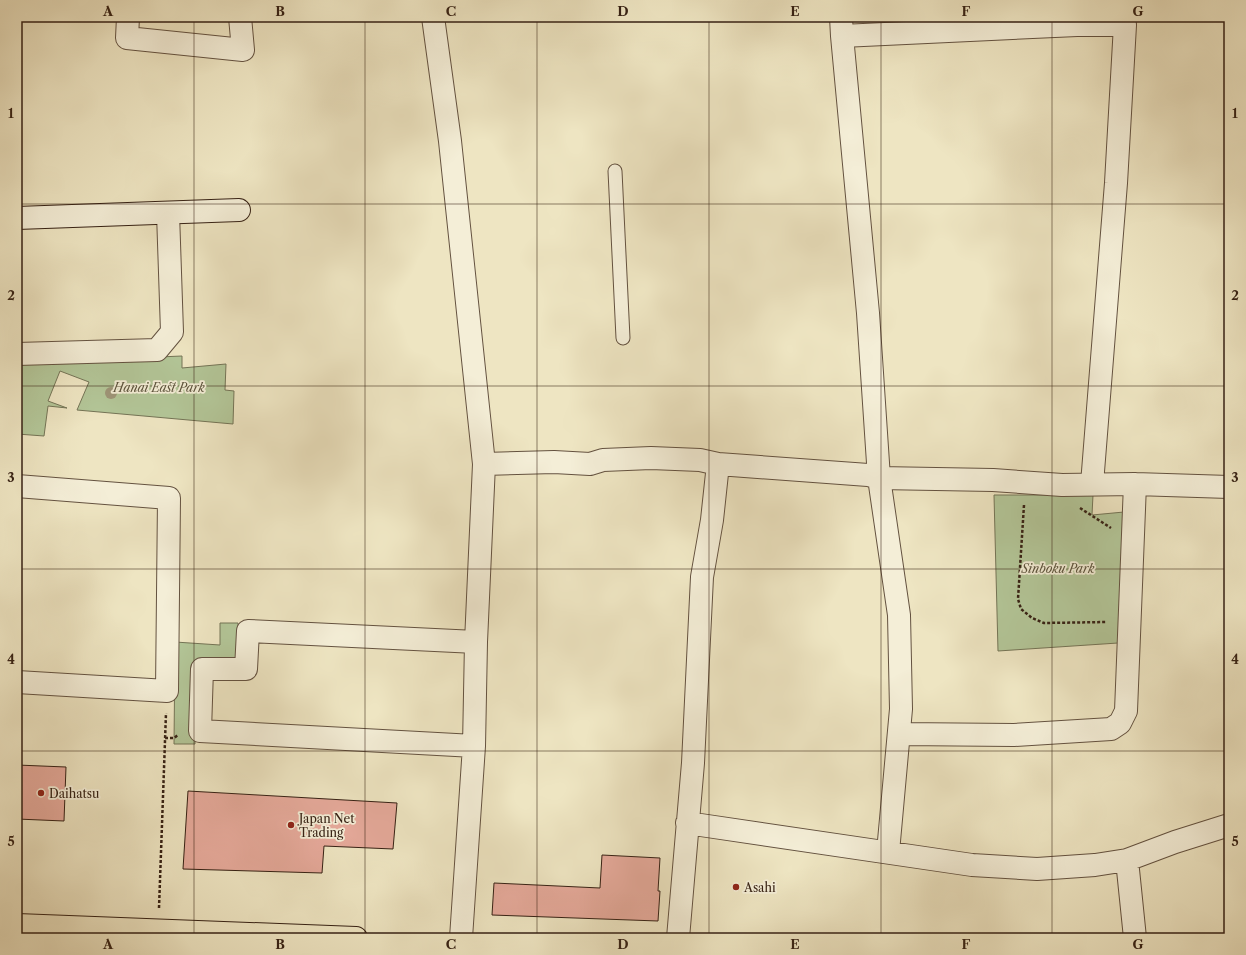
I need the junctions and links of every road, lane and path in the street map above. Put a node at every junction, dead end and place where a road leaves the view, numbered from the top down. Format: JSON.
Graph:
{"nodes":[{"id":1,"x":128,"y":17,"type":"edge"},
{"id":2,"x":240,"y":17,"type":"edge"},
{"id":3,"x":433,"y":17,"type":"edge"},
{"id":4,"x":1077,"y":21,"type":"edge"},
{"id":5,"x":841,"y":27,"type":"edge"},
{"id":6,"x":615,"y":170,"type":"dead end"},
{"id":7,"x":239,"y":210,"type":"dead end"},
{"id":8,"x":168,"y":213,"type":"junction"},
{"id":9,"x":17,"y":218,"type":"edge"},
{"id":10,"x":623,"y":338,"type":"dead end"},
{"id":11,"x":17,"y":354,"type":"edge"},
{"id":12,"x":484,"y":464,"type":"junction"},
{"id":13,"x":718,"y":464,"type":"junction"},
{"id":14,"x":879,"y":478,"type":"junction"},
{"id":15,"x":1026,"y":482,"type":"junction"},
{"id":16,"x":1092,"y":484,"type":"junction"},
{"id":17,"x":1135,"y":484,"type":"junction"},
{"id":18,"x":17,"y":486,"type":"edge"},
{"id":19,"x":1229,"y":487,"type":"edge"},
{"id":20,"x":1076,"y":506,"type":"dead end"},
{"id":21,"x":1112,"y":528,"type":"dead end"},
{"id":22,"x":1130,"y":622,"type":"junction"},
{"id":23,"x":476,"y":642,"type":"junction"},
{"id":24,"x":17,"y":682,"type":"edge"},
{"id":25,"x":167,"y":691,"type":"junction"},
{"id":26,"x":900,"y":734,"type":"junction"},
{"id":27,"x":165,"y":738,"type":"junction"},
{"id":28,"x":174,"y":738,"type":"dead end"},
{"id":29,"x":474,"y":746,"type":"junction"},
{"id":30,"x":687,"y":823,"type":"junction"},
{"id":31,"x":1229,"y":825,"type":"edge"},
{"id":32,"x":888,"y":852,"type":"junction"},
{"id":33,"x":1127,"y":860,"type":"junction"},
{"id":34,"x":158,"y":911,"type":"dead end"},
{"id":35,"x":17,"y":925,"type":"edge"},
{"id":36,"x":356,"y":938,"type":"edge"},
{"id":37,"x":462,"y":938,"type":"edge"},
{"id":38,"x":678,"y":938,"type":"edge"},
{"id":39,"x":1135,"y":938,"type":"edge"}],
"edges":[{"from":1,"to":2,"type":"street"},
{"from":3,"to":12,"type":"street"},
{"from":4,"to":5,"type":"street"},
{"from":4,"to":16,"type":"street"},
{"from":5,"to":14,"type":"street"},
{"from":6,"to":10,"type":"lane"},
{"from":7,"to":8,"type":"street"},
{"from":8,"to":9,"type":"street"},
{"from":8,"to":11,"type":"street"},
{"from":12,"to":13,"type":"street"},
{"from":12,"to":23,"type":"street"},
{"from":13,"to":14,"type":"street"},
{"from":13,"to":30,"type":"street"},
{"from":14,"to":15,"type":"street"},
{"from":14,"to":26,"type":"street"},
{"from":15,"to":16,"type":"street"},
{"from":15,"to":22,"type":"path"},
{"from":16,"to":17,"type":"street"},
{"from":17,"to":19,"type":"street"},
{"from":17,"to":22,"type":"street"},
{"from":18,"to":25,"type":"street"},
{"from":20,"to":21,"type":"path"},
{"from":22,"to":26,"type":"street"},
{"from":23,"to":29,"type":"street"},
{"from":23,"to":29,"type":"street"},
{"from":24,"to":25,"type":"street"},
{"from":25,"to":27,"type":"path"},
{"from":26,"to":32,"type":"street"},
{"from":27,"to":28,"type":"path"},
{"from":27,"to":34,"type":"path"},
{"from":29,"to":37,"type":"street"},
{"from":30,"to":32,"type":"street"},
{"from":30,"to":38,"type":"street"},
{"from":31,"to":33,"type":"street"},
{"from":32,"to":33,"type":"street"},
{"from":33,"to":39,"type":"street"},
{"from":35,"to":36,"type":"highway"}]}
